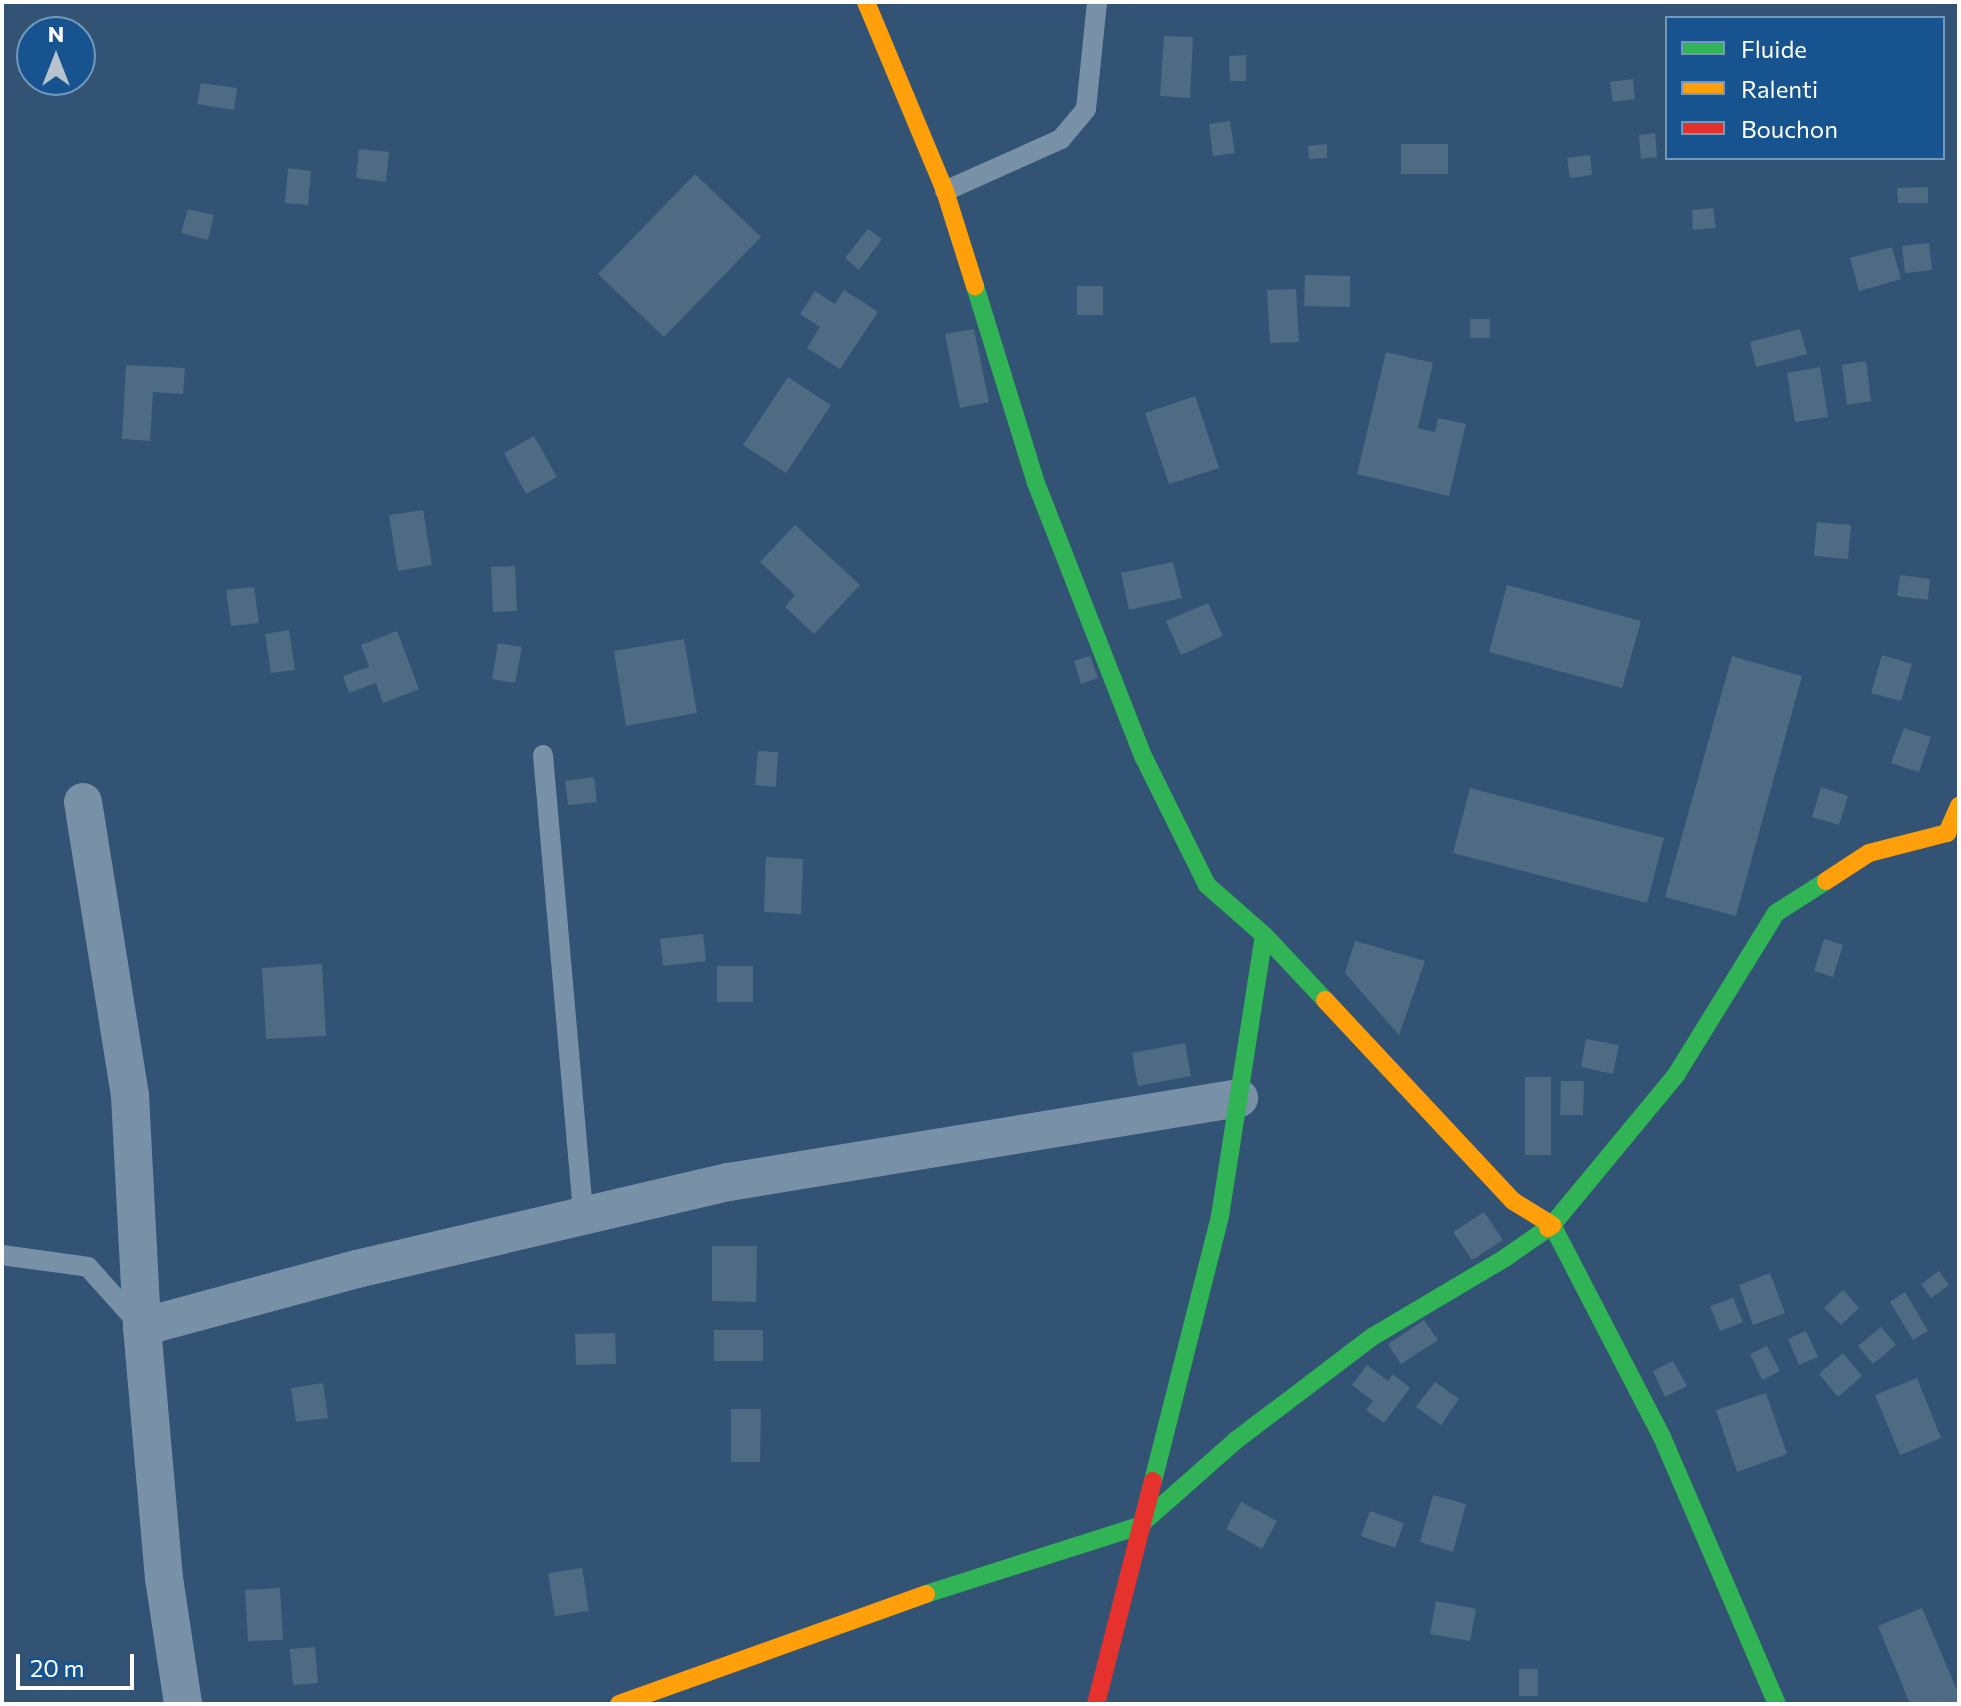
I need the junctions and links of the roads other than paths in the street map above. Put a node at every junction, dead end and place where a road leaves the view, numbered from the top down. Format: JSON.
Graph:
{"nodes":[{"id":1,"x":866,"y":2,"type":"edge"},
{"id":2,"x":1097,"y":2,"type":"edge"},
{"id":3,"x":945,"y":191,"type":"junction"},
{"id":4,"x":543,"y":755,"type":"dead end"},
{"id":5,"x":83,"y":802,"type":"dead end"},
{"id":6,"x":1955,"y":829,"type":"edge"},
{"id":7,"x":1264,"y":935,"type":"junction"},
{"id":8,"x":1239,"y":1098,"type":"junction"},
{"id":9,"x":583,"y":1216,"type":"junction"},
{"id":10,"x":1552,"y":1225,"type":"junction"},
{"id":11,"x":2,"y":1255,"type":"edge"},
{"id":12,"x":142,"y":1327,"type":"junction"},
{"id":13,"x":1139,"y":1526,"type":"junction"},
{"id":14,"x":183,"y":1704,"type":"edge"},
{"id":15,"x":619,"y":1704,"type":"edge"},
{"id":16,"x":1096,"y":1704,"type":"edge"},
{"id":17,"x":1777,"y":1704,"type":"edge"}],
"edges":[{"from":1,"to":3,"type":"street"},
{"from":2,"to":3,"type":"lane"},
{"from":3,"to":7,"type":"street"},
{"from":4,"to":9,"type":"lane"},
{"from":5,"to":12,"type":"street"},
{"from":6,"to":10,"type":"street"},
{"from":7,"to":8,"type":"street"},
{"from":7,"to":10,"type":"street"},
{"from":8,"to":9,"type":"street"},
{"from":8,"to":13,"type":"street"},
{"from":9,"to":12,"type":"street"},
{"from":10,"to":13,"type":"street"},
{"from":10,"to":17,"type":"street"},
{"from":11,"to":12,"type":"lane"},
{"from":12,"to":14,"type":"street"},
{"from":13,"to":15,"type":"street"},
{"from":13,"to":16,"type":"street"}]}
